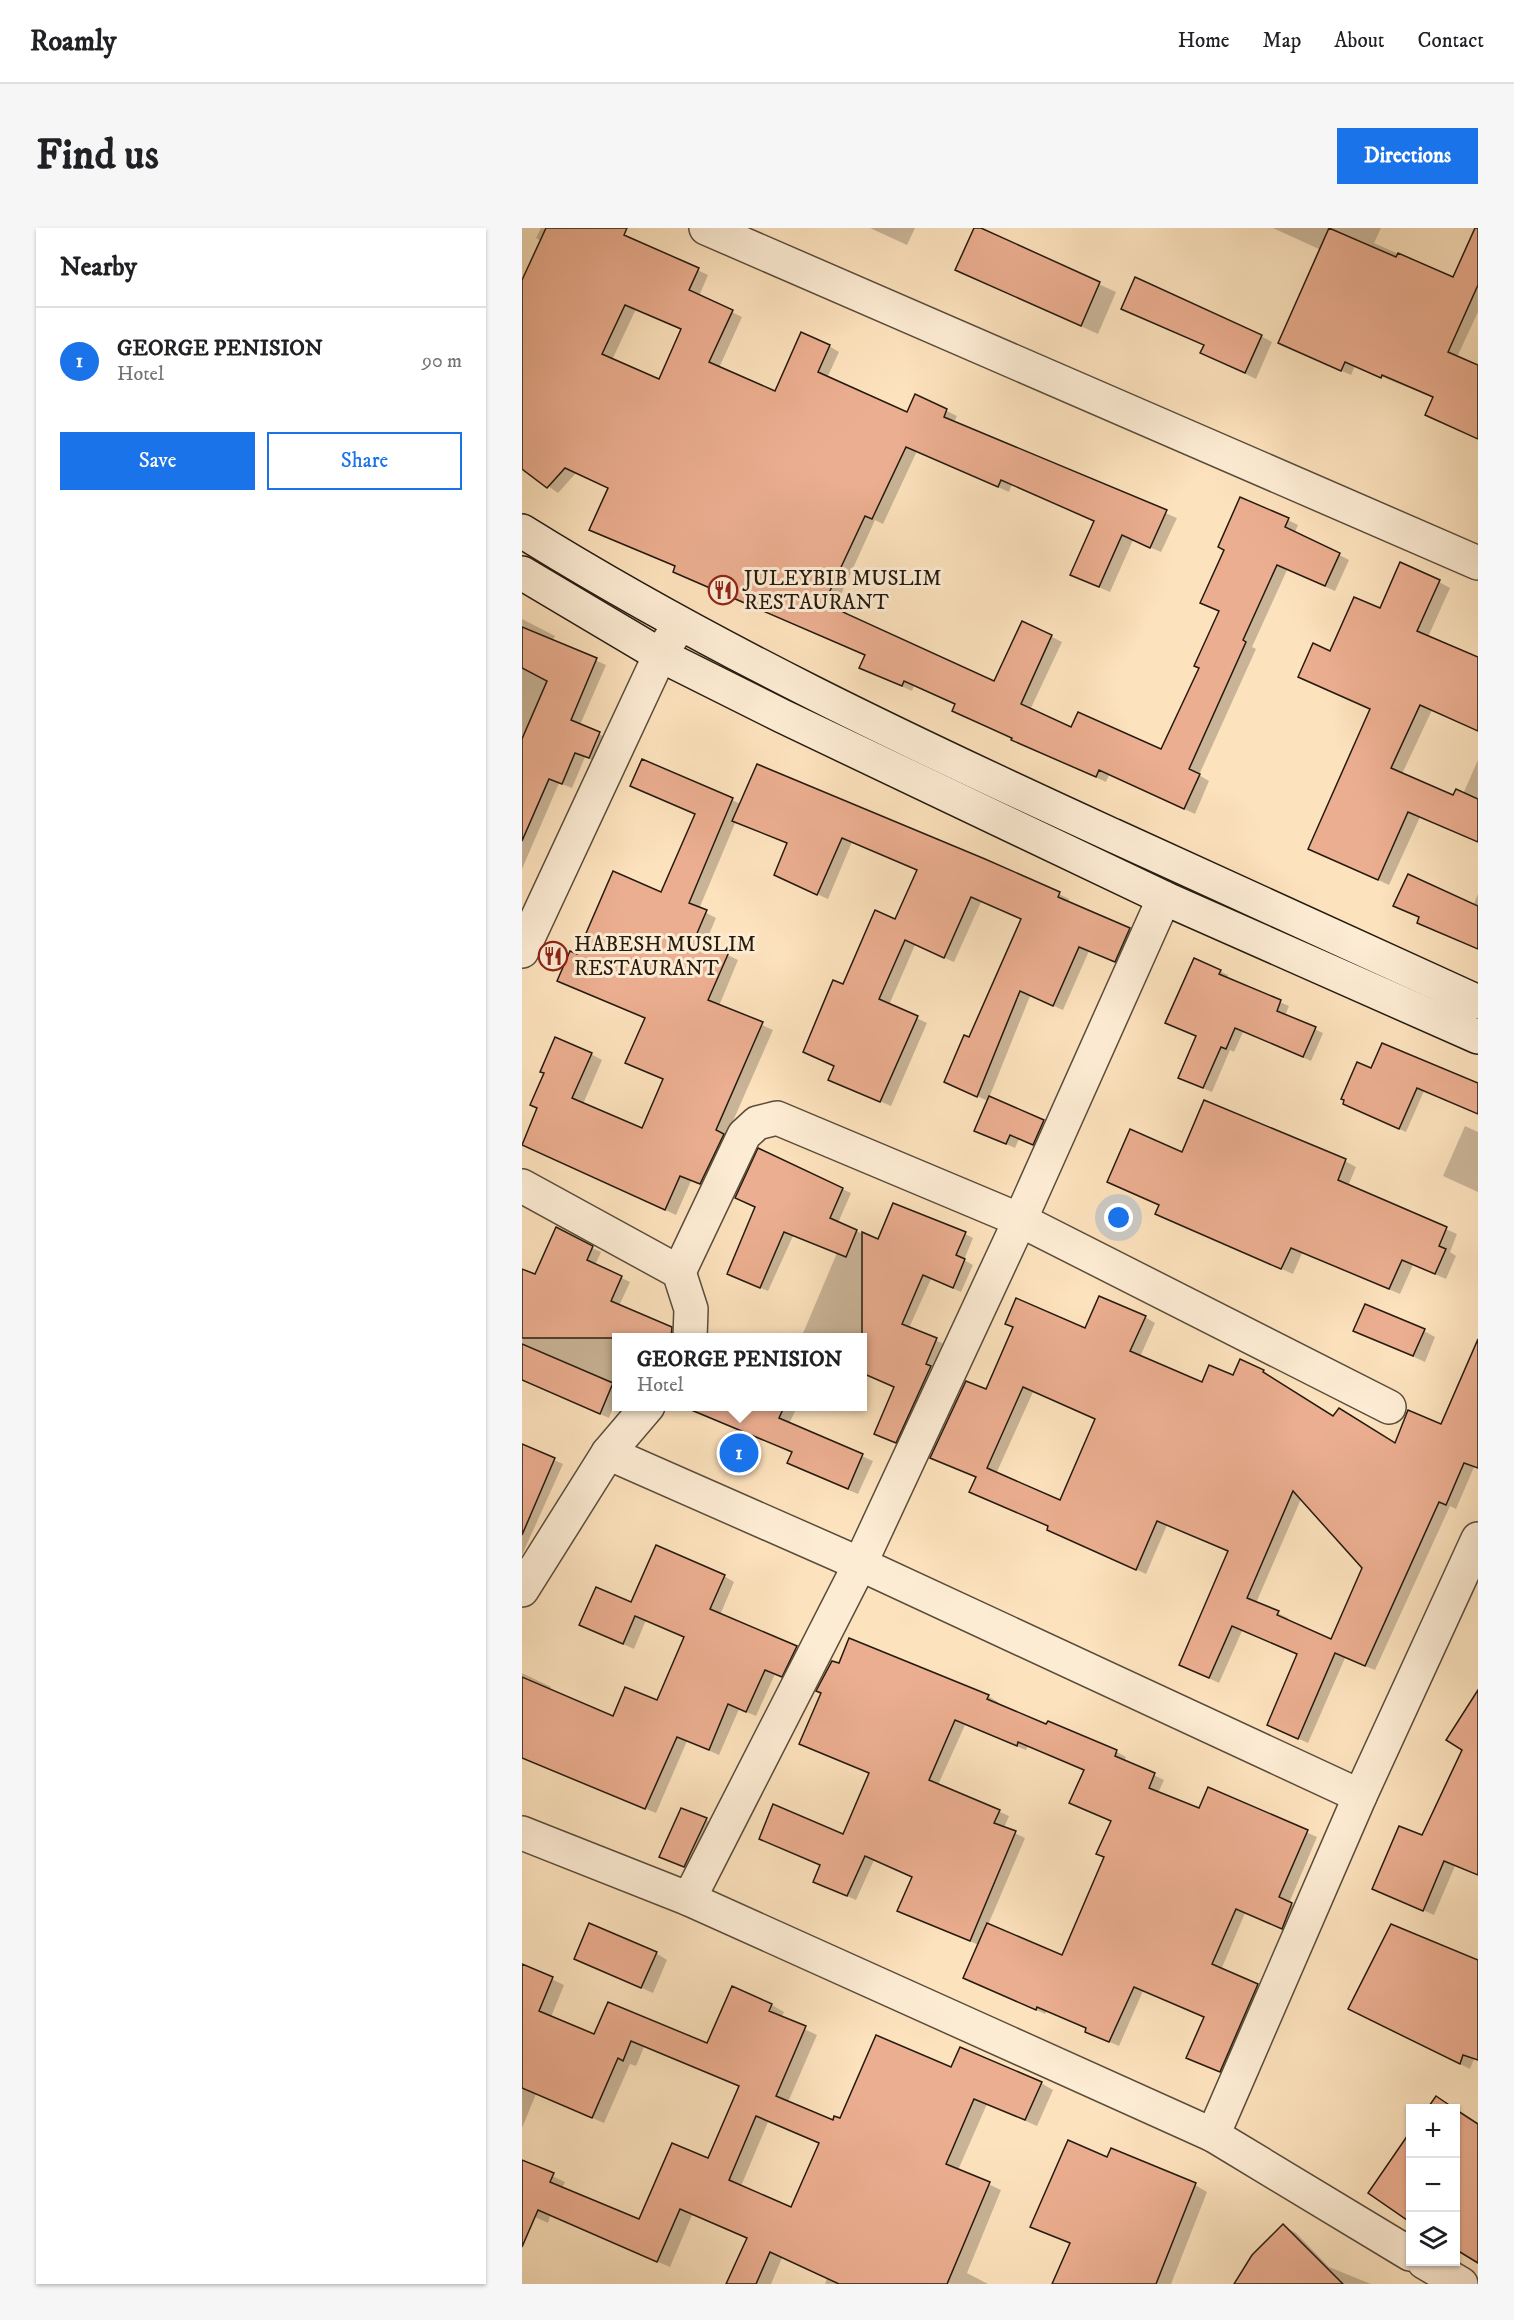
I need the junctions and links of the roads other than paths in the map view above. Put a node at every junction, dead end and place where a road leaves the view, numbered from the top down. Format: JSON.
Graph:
{"nodes":[{"id":1,"x":706,"y":228,"type":"edge"},
{"id":2,"x":522,"y":531,"type":"edge"},
{"id":3,"x":1478,"y":563,"type":"edge"},
{"id":4,"x":522,"y":573,"type":"edge"},
{"id":5,"x":680,"y":624,"type":"junction"},
{"id":6,"x":660,"y":655,"type":"junction"},
{"id":7,"x":1164,"y":898,"type":"junction"},
{"id":8,"x":522,"y":951,"type":"edge"},
{"id":9,"x":1478,"y":1002,"type":"edge"},
{"id":10,"x":1478,"y":1037,"type":"edge"},
{"id":11,"x":522,"y":1186,"type":"edge"},
{"id":12,"x":1020,"y":1220,"type":"junction"},
{"id":13,"x":679,"y":1272,"type":"junction"},
{"id":14,"x":690,"y":1333,"type":"edge"},
{"id":15,"x":1389,"y":1407,"type":"dead end"},
{"id":16,"x":645,"y":1411,"type":"edge"},
{"id":17,"x":608,"y":1453,"type":"junction"},
{"id":18,"x":1478,"y":1539,"type":"edge"},
{"id":19,"x":860,"y":1564,"type":"junction"},
{"id":20,"x":522,"y":1590,"type":"edge"},
{"id":21,"x":1360,"y":1796,"type":"junction"},
{"id":22,"x":522,"y":1833,"type":"edge"},
{"id":23,"x":690,"y":1899,"type":"junction"},
{"id":24,"x":1213,"y":2135,"type":"junction"},
{"id":25,"x":1406,"y":2252,"type":"edge"},
{"id":26,"x":1431,"y":2266,"type":"edge"},
{"id":27,"x":1461,"y":2284,"type":"edge"}],
"edges":[{"from":1,"to":3,"type":"street"},
{"from":2,"to":5,"type":"street"},
{"from":4,"to":6,"type":"street"},
{"from":5,"to":6,"type":"street"},
{"from":5,"to":9,"type":"street"},
{"from":6,"to":7,"type":"street"},
{"from":6,"to":8,"type":"street"},
{"from":7,"to":10,"type":"street"},
{"from":7,"to":12,"type":"street"},
{"from":11,"to":13,"type":"street"},
{"from":12,"to":13,"type":"street"},
{"from":12,"to":15,"type":"street"},
{"from":12,"to":19,"type":"street"},
{"from":13,"to":14,"type":"street"},
{"from":16,"to":17,"type":"street"},
{"from":17,"to":19,"type":"street"},
{"from":17,"to":20,"type":"street"},
{"from":18,"to":21,"type":"street"},
{"from":19,"to":21,"type":"street"},
{"from":19,"to":23,"type":"street"},
{"from":21,"to":24,"type":"street"},
{"from":22,"to":23,"type":"street"},
{"from":23,"to":24,"type":"street"},
{"from":24,"to":25,"type":"street"},
{"from":26,"to":27,"type":"street"}]}
